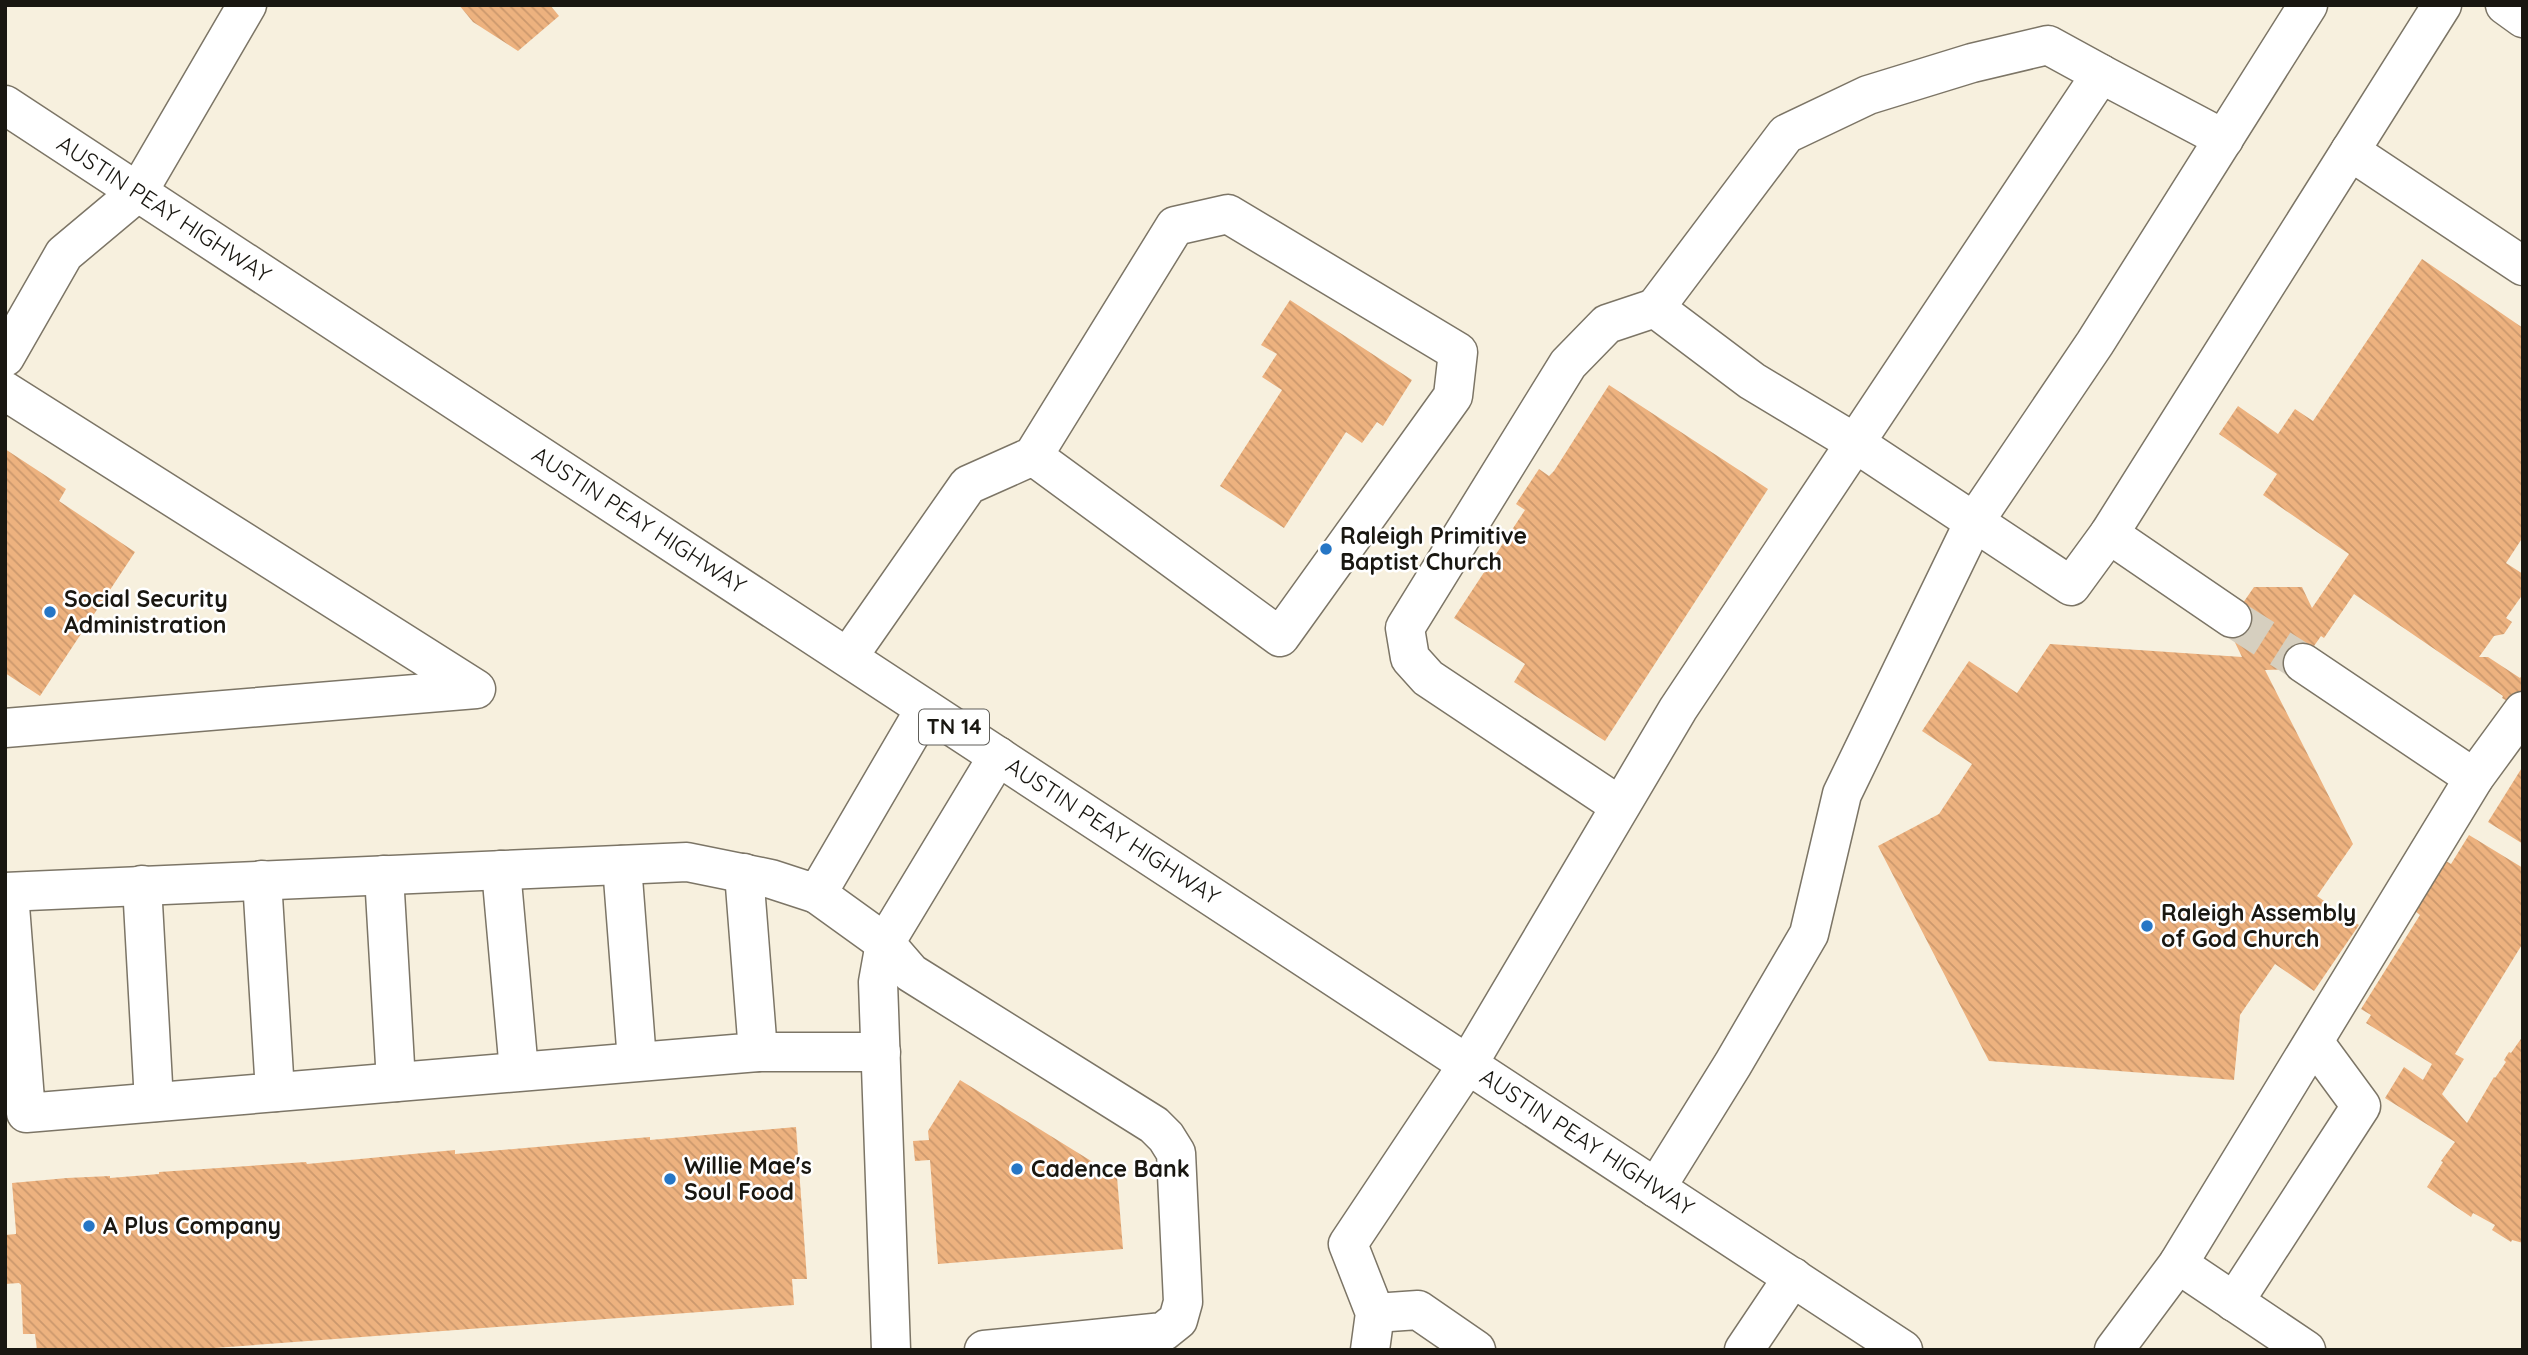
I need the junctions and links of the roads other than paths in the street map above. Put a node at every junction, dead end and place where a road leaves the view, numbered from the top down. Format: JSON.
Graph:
{"nodes":[{"id":1,"x":247,"y":5,"type":"edge"},
{"id":2,"x":2308,"y":5,"type":"edge"},
{"id":3,"x":2442,"y":5,"type":"edge"},
{"id":4,"x":2505,"y":5,"type":"edge"},
{"id":5,"x":2523,"y":18,"type":"edge"},
{"id":6,"x":2101,"y":74,"type":"junction"},
{"id":7,"x":5,"y":105,"type":"edge"},
{"id":8,"x":2224,"y":139,"type":"junction"},
{"id":9,"x":2350,"y":151,"type":"junction"},
{"id":10,"x":138,"y":192,"type":"junction"},
{"id":11,"x":2523,"y":266,"type":"edge"},
{"id":12,"x":1655,"y":308,"type":"junction"},
{"id":13,"x":5,"y":357,"type":"edge"},
{"id":14,"x":5,"y":391,"type":"edge"},
{"id":15,"x":1856,"y":443,"type":"junction"},
{"id":16,"x":1033,"y":456,"type":"junction"},
{"id":17,"x":1974,"y":522,"type":"junction"},
{"id":18,"x":2109,"y":534,"type":"junction"},
{"id":19,"x":2232,"y":618,"type":"tunnel mouth"},
{"id":20,"x":848,"y":657,"type":"junction"},
{"id":21,"x":2302,"y":663,"type":"tunnel mouth"},
{"id":22,"x":925,"y":709,"type":"junction"},
{"id":23,"x":2523,"y":711,"type":"edge"},
{"id":24,"x":5,"y":728,"type":"edge"},
{"id":25,"x":998,"y":756,"type":"junction"},
{"id":26,"x":2474,"y":778,"type":"junction"},
{"id":27,"x":1620,"y":806,"type":"junction"},
{"id":28,"x":622,"y":865,"type":"junction"},
{"id":29,"x":501,"y":870,"type":"junction"},
{"id":30,"x":744,"y":873,"type":"junction"},
{"id":31,"x":384,"y":875,"type":"junction"},
{"id":32,"x":262,"y":880,"type":"junction"},
{"id":33,"x":142,"y":885,"type":"junction"},
{"id":34,"x":7,"y":892,"type":"edge"},
{"id":35,"x":817,"y":894,"type":"junction"},
{"id":36,"x":886,"y":943,"type":"junction"},
{"id":37,"x":2314,"y":1042,"type":"junction"},
{"id":38,"x":758,"y":1052,"type":"junction"},
{"id":39,"x":881,"y":1052,"type":"junction"},
{"id":40,"x":637,"y":1061,"type":"junction"},
{"id":41,"x":1468,"y":1064,"type":"junction"},
{"id":42,"x":519,"y":1071,"type":"junction"},
{"id":43,"x":396,"y":1082,"type":"junction"},
{"id":44,"x":275,"y":1092,"type":"junction"},
{"id":45,"x":154,"y":1102,"type":"junction"},
{"id":46,"x":1656,"y":1188,"type":"junction"},
{"id":47,"x":2178,"y":1264,"type":"junction"},
{"id":48,"x":1793,"y":1277,"type":"junction"},
{"id":49,"x":2234,"y":1302,"type":"junction"},
{"id":50,"x":1373,"y":1332,"type":"edge"},
{"id":51,"x":891,"y":1350,"type":"edge"},
{"id":52,"x":984,"y":1350,"type":"edge"},
{"id":53,"x":1476,"y":1350,"type":"edge"},
{"id":54,"x":1744,"y":1350,"type":"edge"},
{"id":55,"x":1903,"y":1350,"type":"edge"},
{"id":56,"x":2114,"y":1350,"type":"edge"},
{"id":57,"x":2306,"y":1350,"type":"edge"}],
"edges":[{"from":1,"to":10,"type":"main road"},
{"from":2,"to":8,"type":"main road"},
{"from":3,"to":9,"type":"main road"},
{"from":4,"to":5,"type":"main road"},
{"from":6,"to":8,"type":"main road"},
{"from":6,"to":12,"type":"main road"},
{"from":6,"to":15,"type":"main road"},
{"from":7,"to":10,"type":"main road","name":"AUSTIN PEAY HIGHWAY","number":"TN 14"},
{"from":8,"to":17,"type":"main road"},
{"from":9,"to":11,"type":"main road"},
{"from":9,"to":18,"type":"main road"},
{"from":10,"to":13,"type":"main road"},
{"from":10,"to":20,"type":"main road","name":"AUSTIN PEAY HIGHWAY","number":"TN 14"},
{"from":12,"to":15,"type":"main road"},
{"from":12,"to":27,"type":"main road"},
{"from":14,"to":24,"type":"main road"},
{"from":15,"to":17,"type":"main road"},
{"from":15,"to":27,"type":"main road"},
{"from":16,"to":16,"type":"main road"},
{"from":16,"to":20,"type":"main road"},
{"from":17,"to":18,"type":"main road"},
{"from":17,"to":46,"type":"main road"},
{"from":18,"to":19,"type":"main road"},
{"from":20,"to":22,"type":"main road","name":"AUSTIN PEAY HIGHWAY","number":"TN 14"},
{"from":21,"to":26,"type":"main road"},
{"from":22,"to":25,"type":"main road","name":"AUSTIN PEAY HIGHWAY","number":"TN 14"},
{"from":22,"to":35,"type":"main road"},
{"from":23,"to":26,"type":"main road"},
{"from":25,"to":36,"type":"main road"},
{"from":25,"to":41,"type":"main road","name":"AUSTIN PEAY HIGHWAY","number":"TN 14"},
{"from":26,"to":37,"type":"main road"},
{"from":27,"to":41,"type":"main road"},
{"from":28,"to":29,"type":"main road"},
{"from":28,"to":30,"type":"main road"},
{"from":28,"to":40,"type":"main road"},
{"from":29,"to":31,"type":"main road"},
{"from":29,"to":42,"type":"main road"},
{"from":30,"to":35,"type":"main road"},
{"from":30,"to":38,"type":"main road"},
{"from":31,"to":32,"type":"main road"},
{"from":31,"to":43,"type":"main road"},
{"from":32,"to":33,"type":"main road"},
{"from":32,"to":44,"type":"main road"},
{"from":33,"to":34,"type":"main road"},
{"from":33,"to":45,"type":"main road"},
{"from":34,"to":45,"type":"main road"},
{"from":35,"to":36,"type":"main road"},
{"from":36,"to":39,"type":"main road"},
{"from":36,"to":52,"type":"main road"},
{"from":37,"to":47,"type":"main road"},
{"from":37,"to":49,"type":"main road"},
{"from":38,"to":39,"type":"main road"},
{"from":38,"to":40,"type":"main road"},
{"from":39,"to":51,"type":"main road"},
{"from":40,"to":42,"type":"main road"},
{"from":41,"to":46,"type":"main road","name":"AUSTIN PEAY HIGHWAY","number":"TN 14"},
{"from":41,"to":50,"type":"main road"},
{"from":42,"to":43,"type":"main road"},
{"from":43,"to":44,"type":"main road"},
{"from":44,"to":45,"type":"main road"},
{"from":46,"to":48,"type":"main road","name":"AUSTIN PEAY HIGHWAY","number":"TN 14"},
{"from":47,"to":49,"type":"main road"},
{"from":47,"to":56,"type":"main road"},
{"from":48,"to":54,"type":"main road"},
{"from":48,"to":55,"type":"main road","name":"AUSTIN PEAY HIGHWAY","number":"TN 14"},
{"from":49,"to":57,"type":"main road"},
{"from":50,"to":53,"type":"main road"}]}
